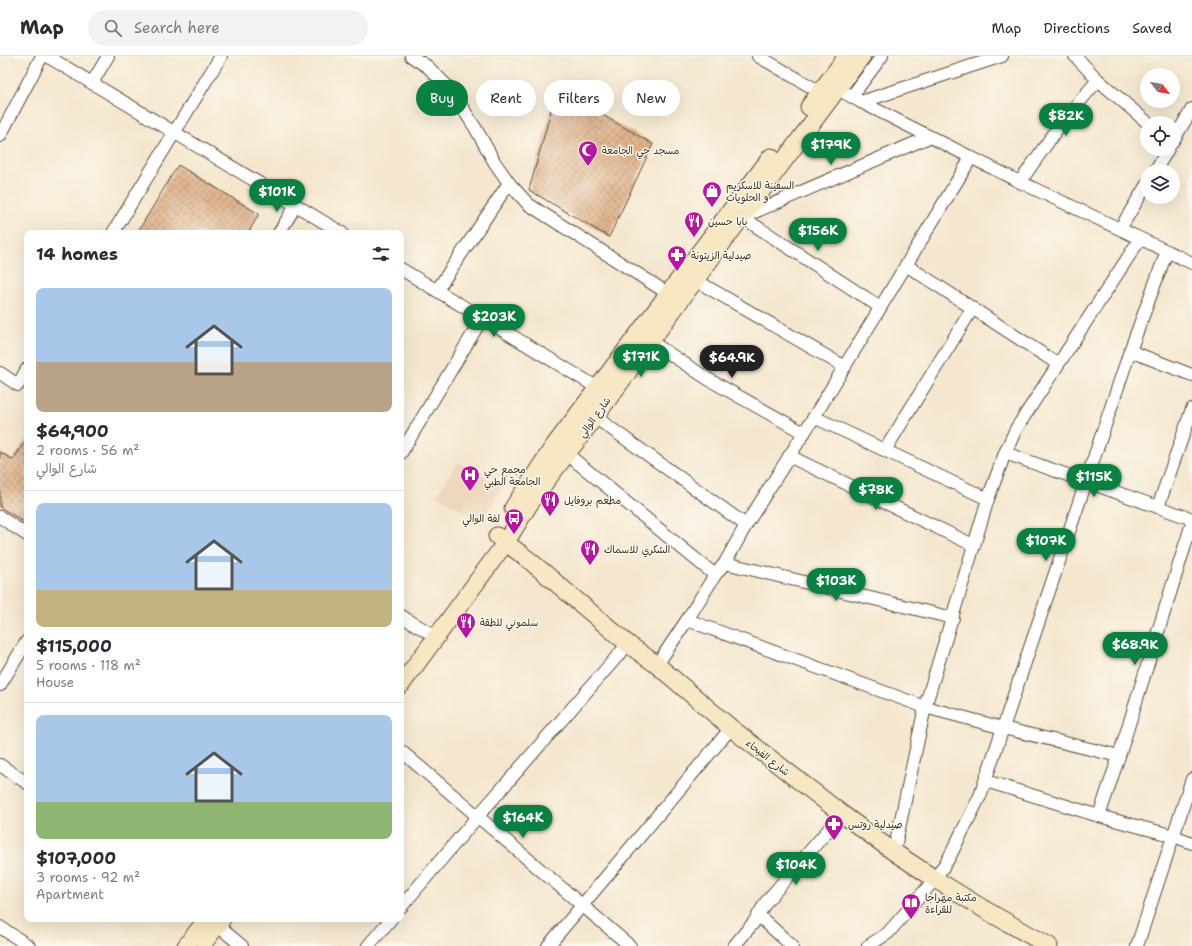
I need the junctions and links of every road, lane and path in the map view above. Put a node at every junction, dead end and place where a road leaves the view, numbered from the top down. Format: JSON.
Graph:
{"nodes":[{"id":1,"x":42,"y":56,"type":"edge"},
{"id":2,"x":47,"y":56,"type":"edge"},
{"id":3,"x":108,"y":56,"type":"edge"},
{"id":4,"x":221,"y":56,"type":"edge"},
{"id":5,"x":411,"y":56,"type":"edge"},
{"id":6,"x":758,"y":56,"type":"edge"},
{"id":7,"x":847,"y":56,"type":"edge"},
{"id":8,"x":862,"y":56,"type":"edge"},
{"id":9,"x":882,"y":56,"type":"edge"},
{"id":10,"x":1002,"y":56,"type":"edge"},
{"id":11,"x":1075,"y":56,"type":"edge"},
{"id":12,"x":1098,"y":80,"type":"junction"},
{"id":13,"x":92,"y":83,"type":"junction"},
{"id":14,"x":820,"y":92,"type":"junction"},
{"id":15,"x":850,"y":96,"type":"junction"},
{"id":16,"x":1192,"y":109,"type":"edge"},
{"id":17,"x":1140,"y":116,"type":"edge"},
{"id":18,"x":1180,"y":129,"type":"edge"},
{"id":19,"x":175,"y":133,"type":"junction"},
{"id":20,"x":0,"y":136,"type":"edge"},
{"id":21,"x":929,"y":137,"type":"junction"},
{"id":22,"x":972,"y":158,"type":"junction"},
{"id":23,"x":1020,"y":182,"type":"junction"},
{"id":24,"x":509,"y":183,"type":"junction"},
{"id":25,"x":1140,"y":196,"type":"edge"},
{"id":26,"x":296,"y":206,"type":"junction"},
{"id":27,"x":742,"y":217,"type":"junction"},
{"id":28,"x":1120,"y":229,"type":"junction"},
{"id":29,"x":115,"y":230,"type":"edge"},
{"id":30,"x":281,"y":230,"type":"edge"},
{"id":31,"x":337,"y":230,"type":"edge"},
{"id":32,"x":1140,"y":239,"type":"junction"},
{"id":33,"x":1167,"y":251,"type":"junction"},
{"id":34,"x":1192,"y":263,"type":"edge"},
{"id":35,"x":906,"y":265,"type":"junction"},
{"id":36,"x":404,"y":270,"type":"edge"},
{"id":37,"x":695,"y":280,"type":"junction"},
{"id":38,"x":437,"y":290,"type":"junction"},
{"id":39,"x":669,"y":294,"type":"junction"},
{"id":40,"x":880,"y":307,"type":"junction"},
{"id":41,"x":972,"y":309,"type":"junction"},
{"id":42,"x":483,"y":317,"type":"junction"},
{"id":43,"x":650,"y":342,"type":"junction"},
{"id":44,"x":1130,"y":351,"type":"junction"},
{"id":45,"x":1058,"y":364,"type":"junction"},
{"id":46,"x":845,"y":367,"type":"junction"},
{"id":47,"x":0,"y":373,"type":"edge"},
{"id":48,"x":1192,"y":375,"type":"edge"},
{"id":49,"x":22,"y":388,"type":"edge"},
{"id":50,"x":598,"y":388,"type":"junction"},
{"id":51,"x":1192,"y":409,"type":"edge"},
{"id":52,"x":595,"y":417,"type":"junction"},
{"id":53,"x":814,"y":417,"type":"junction"},
{"id":54,"x":804,"y":433,"type":"junction"},
{"id":55,"x":404,"y":448,"type":"edge"},
{"id":56,"x":884,"y":450,"type":"junction"},
{"id":57,"x":1005,"y":453,"type":"junction"},
{"id":58,"x":567,"y":454,"type":"junction"},
{"id":59,"x":789,"y":456,"type":"junction"},
{"id":60,"x":1085,"y":482,"type":"junction"},
{"id":61,"x":988,"y":499,"type":"junction"},
{"id":62,"x":1158,"y":506,"type":"junction"},
{"id":63,"x":0,"y":517,"type":"edge"},
{"id":64,"x":1192,"y":519,"type":"edge"},
{"id":65,"x":1192,"y":523,"type":"edge"},
{"id":66,"x":746,"y":525,"type":"junction"},
{"id":67,"x":24,"y":533,"type":"edge"},
{"id":68,"x":501,"y":539,"type":"junction"},
{"id":69,"x":974,"y":545,"type":"junction"},
{"id":70,"x":724,"y":563,"type":"junction"},
{"id":71,"x":714,"y":574,"type":"junction"},
{"id":72,"x":404,"y":618,"type":"edge"},
{"id":73,"x":952,"y":618,"type":"junction"},
{"id":74,"x":687,"y":620,"type":"junction"},
{"id":75,"x":428,"y":632,"type":"junction"},
{"id":76,"x":628,"y":644,"type":"junction"},
{"id":77,"x":22,"y":659,"type":"edge"},
{"id":78,"x":404,"y":663,"type":"edge"},
{"id":79,"x":656,"y":665,"type":"junction"},
{"id":80,"x":404,"y":681,"type":"edge"},
{"id":81,"x":0,"y":684,"type":"edge"},
{"id":82,"x":925,"y":707,"type":"junction"},
{"id":83,"x":731,"y":728,"type":"junction"},
{"id":84,"x":1003,"y":728,"type":"junction"},
{"id":85,"x":404,"y":754,"type":"edge"},
{"id":86,"x":1119,"y":756,"type":"junction"},
{"id":87,"x":0,"y":765,"type":"edge"},
{"id":88,"x":1192,"y":779,"type":"edge"},
{"id":89,"x":24,"y":781,"type":"edge"},
{"id":90,"x":986,"y":781,"type":"junction"},
{"id":91,"x":842,"y":814,"type":"junction"},
{"id":92,"x":478,"y":816,"type":"junction"},
{"id":93,"x":1099,"y":816,"type":"junction"},
{"id":94,"x":1174,"y":836,"type":"junction"},
{"id":95,"x":1192,"y":843,"type":"edge"},
{"id":96,"x":894,"y":852,"type":"junction"},
{"id":97,"x":935,"y":879,"type":"junction"},
{"id":98,"x":404,"y":903,"type":"edge"},
{"id":99,"x":583,"y":906,"type":"junction"},
{"id":100,"x":759,"y":916,"type":"junction"},
{"id":101,"x":215,"y":922,"type":"edge"},
{"id":102,"x":215,"y":922,"type":"edge"},
{"id":103,"x":217,"y":922,"type":"edge"},
{"id":104,"x":388,"y":922,"type":"edge"},
{"id":105,"x":0,"y":927,"type":"edge"},
{"id":106,"x":1037,"y":944,"type":"edge"},
{"id":107,"x":29,"y":946,"type":"edge"},
{"id":108,"x":186,"y":946,"type":"edge"},
{"id":109,"x":201,"y":946,"type":"edge"},
{"id":110,"x":242,"y":946,"type":"edge"},
{"id":111,"x":368,"y":946,"type":"edge"},
{"id":112,"x":548,"y":946,"type":"edge"},
{"id":113,"x":630,"y":946,"type":"edge"},
{"id":114,"x":734,"y":946,"type":"edge"},
{"id":115,"x":792,"y":946,"type":"edge"},
{"id":116,"x":868,"y":946,"type":"edge"},
{"id":117,"x":1137,"y":946,"type":"edge"}],
"edges":[{"from":1,"to":20,"type":"street"},
{"from":2,"to":13,"type":"street"},
{"from":3,"to":13,"type":"street"},
{"from":4,"to":19,"type":"street"},
{"from":5,"to":24,"type":"street"},
{"from":6,"to":14,"type":"street"},
{"from":7,"to":14,"type":"street","name":"شارع الوالي"},
{"from":8,"to":15,"type":"street","name":"شارع الوالي"},
{"from":9,"to":15,"type":"street"},
{"from":10,"to":15,"type":"street"},
{"from":11,"to":12,"type":"street"},
{"from":12,"to":17,"type":"street"},
{"from":12,"to":23,"type":"street"},
{"from":13,"to":19,"type":"street"},
{"from":14,"to":39,"type":"street","name":"شارع الوالي"},
{"from":15,"to":21,"type":"street"},
{"from":15,"to":27,"type":"street","name":"شارع الوالي"},
{"from":16,"to":18,"type":"street"},
{"from":19,"to":26,"type":"street"},
{"from":19,"to":29,"type":"street"},
{"from":21,"to":22,"type":"street"},
{"from":21,"to":27,"type":"street"},
{"from":22,"to":23,"type":"street"},
{"from":22,"to":35,"type":"street"},
{"from":23,"to":28,"type":"street"},
{"from":24,"to":38,"type":"street"},
{"from":24,"to":39,"type":"street"},
{"from":25,"to":28,"type":"street"},
{"from":26,"to":30,"type":"street"},
{"from":26,"to":31,"type":"street"},
{"from":27,"to":37,"type":"street","name":"شارع الوالي"},
{"from":27,"to":40,"type":"street"},
{"from":28,"to":32,"type":"street"},
{"from":32,"to":33,"type":"street"},
{"from":32,"to":45,"type":"street"},
{"from":33,"to":34,"type":"street"},
{"from":33,"to":44,"type":"street"},
{"from":35,"to":40,"type":"street"},
{"from":35,"to":41,"type":"street"},
{"from":36,"to":38,"type":"street"},
{"from":37,"to":43,"type":"street","name":"شارع الوالي"},
{"from":37,"to":46,"type":"street"},
{"from":38,"to":42,"type":"street"},
{"from":39,"to":50,"type":"street","name":"شارع الوالي"},
{"from":40,"to":46,"type":"street"},
{"from":41,"to":45,"type":"street"},
{"from":41,"to":56,"type":"street"},
{"from":42,"to":50,"type":"street"},
{"from":42,"to":55,"type":"street"},
{"from":43,"to":52,"type":"street","name":"شارع الوالي"},
{"from":43,"to":54,"type":"street"},
{"from":44,"to":48,"type":"street"},
{"from":44,"to":60,"type":"street"},
{"from":45,"to":57,"type":"street"},
{"from":46,"to":53,"type":"street"},
{"from":47,"to":49,"type":"street"},
{"from":50,"to":68,"type":"street","name":"شارع الوالي"},
{"from":51,"to":62,"type":"street"},
{"from":52,"to":58,"type":"street","name":"شارع الوالي"},
{"from":52,"to":66,"type":"street"},
{"from":53,"to":54,"type":"street"},
{"from":53,"to":56,"type":"street"},
{"from":54,"to":59,"type":"street"},
{"from":56,"to":61,"type":"street"},
{"from":57,"to":60,"type":"street"},
{"from":57,"to":61,"type":"street"},
{"from":58,"to":68,"type":"street","name":"شارع الوالي"},
{"from":58,"to":71,"type":"street"},
{"from":59,"to":66,"type":"street"},
{"from":59,"to":69,"type":"street"},
{"from":60,"to":62,"type":"street"},
{"from":60,"to":84,"type":"street"},
{"from":61,"to":69,"type":"street"},
{"from":62,"to":64,"type":"street"},
{"from":63,"to":67,"type":"street"},
{"from":65,"to":86,"type":"street"},
{"from":66,"to":70,"type":"street"},
{"from":68,"to":75,"type":"street","name":"شارع الوالي"},
{"from":68,"to":76,"type":"street","name":"شارع الفيحاء"},
{"from":68,"to":80,"type":"street","name":"شارع الوالي"},
{"from":69,"to":73,"type":"street"},
{"from":70,"to":71,"type":"street"},
{"from":70,"to":73,"type":"street"},
{"from":71,"to":74,"type":"street"},
{"from":72,"to":75,"type":"street"},
{"from":73,"to":82,"type":"street"},
{"from":74,"to":79,"type":"street"},
{"from":74,"to":82,"type":"street"},
{"from":75,"to":78,"type":"street","name":"شارع الوالي"},
{"from":76,"to":79,"type":"street","name":"شارع الفيحاء"},
{"from":76,"to":92,"type":"street"},
{"from":77,"to":81,"type":"street"},
{"from":79,"to":83,"type":"street","name":"شارع الفيحاء"},
{"from":82,"to":84,"type":"street"},
{"from":82,"to":96,"type":"street"},
{"from":83,"to":91,"type":"street","name":"شارع الفيحاء"},
{"from":83,"to":99,"type":"street"},
{"from":84,"to":86,"type":"street"},
{"from":84,"to":90,"type":"street"},
{"from":85,"to":92,"type":"street"},
{"from":86,"to":93,"type":"street"},
{"from":87,"to":89,"type":"street"},
{"from":88,"to":94,"type":"street"},
{"from":90,"to":93,"type":"street"},
{"from":90,"to":97,"type":"street"},
{"from":91,"to":96,"type":"street","name":"شارع الفيحاء"},
{"from":91,"to":100,"type":"street"},
{"from":92,"to":98,"type":"street"},
{"from":92,"to":99,"type":"street"},
{"from":93,"to":94,"type":"street"},
{"from":94,"to":95,"type":"street"},
{"from":94,"to":117,"type":"street"},
{"from":96,"to":97,"type":"street","name":"شارع الفيحاء"},
{"from":97,"to":106,"type":"street","name":"شارع الفيحاء"},
{"from":97,"to":116,"type":"street"},
{"from":99,"to":112,"type":"street"},
{"from":99,"to":113,"type":"street"},
{"from":100,"to":114,"type":"street"},
{"from":100,"to":115,"type":"street"},
{"from":101,"to":108,"type":"street"},
{"from":102,"to":109,"type":"street"},
{"from":103,"to":110,"type":"street"},
{"from":104,"to":111,"type":"street"},
{"from":105,"to":107,"type":"street"}]}
